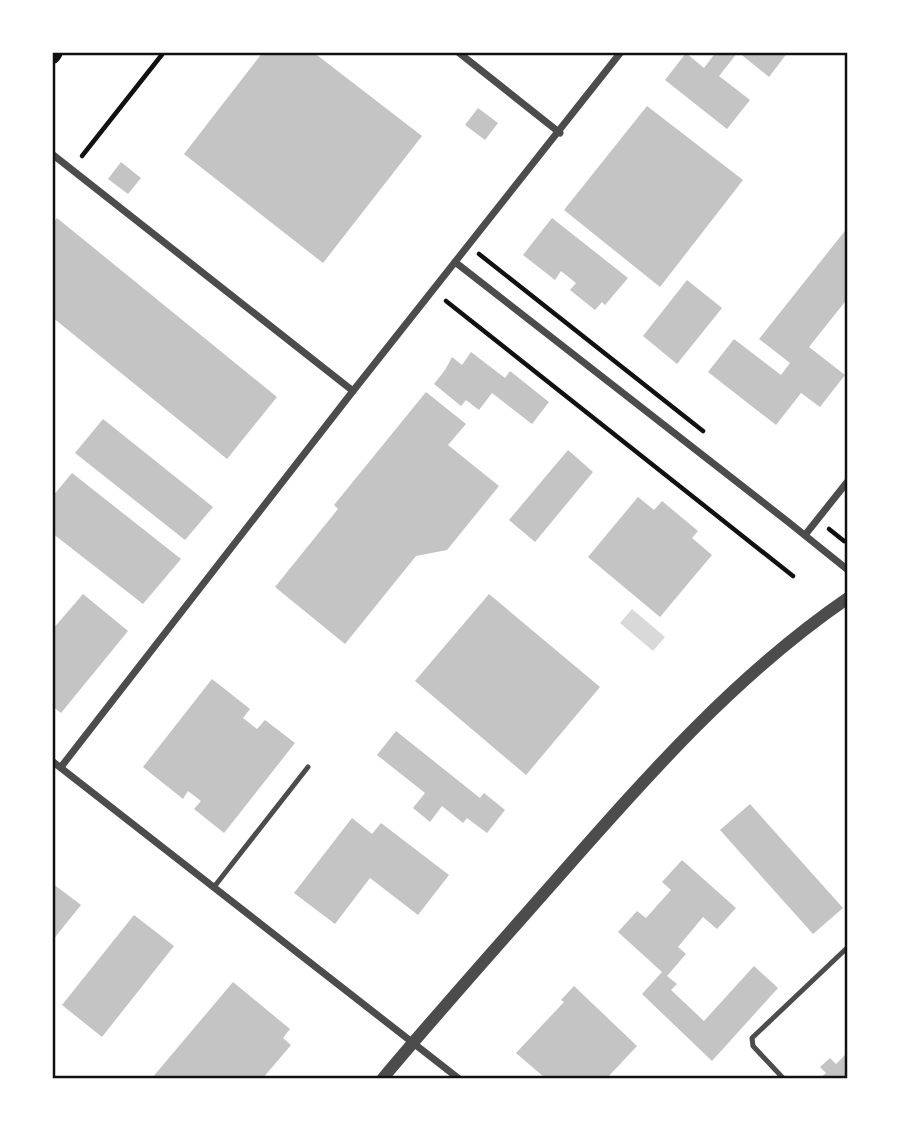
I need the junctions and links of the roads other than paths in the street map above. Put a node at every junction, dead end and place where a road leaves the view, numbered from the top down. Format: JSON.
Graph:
{"nodes":[{"id":1,"x":458,"y":52,"type":"edge"},
{"id":2,"x":621,"y":52,"type":"edge"},
{"id":3,"x":560,"y":132,"type":"junction"},
{"id":4,"x":52,"y":154,"type":"edge"},
{"id":5,"x":455,"y":262,"type":"junction"},
{"id":6,"x":354,"y":391,"type":"junction"},
{"id":7,"x":848,"y":481,"type":"edge"},
{"id":8,"x":805,"y":535,"type":"junction"},
{"id":9,"x":848,"y":570,"type":"edge"},
{"id":10,"x":848,"y":598,"type":"edge"},
{"id":11,"x":52,"y":761,"type":"edge"},
{"id":12,"x":61,"y":767,"type":"junction"},
{"id":13,"x":308,"y":767,"type":"dead end"},
{"id":14,"x":214,"y":887,"type":"junction"},
{"id":15,"x":848,"y":947,"type":"edge"},
{"id":16,"x":413,"y":1042,"type":"junction"},
{"id":17,"x":383,"y":1079,"type":"edge"},
{"id":18,"x":458,"y":1079,"type":"edge"},
{"id":19,"x":783,"y":1079,"type":"edge"}],
"edges":[{"from":1,"to":3,"type":"street"},
{"from":2,"to":3,"type":"street"},
{"from":3,"to":5,"type":"street"},
{"from":4,"to":6,"type":"street"},
{"from":5,"to":6,"type":"street"},
{"from":5,"to":8,"type":"street"},
{"from":6,"to":12,"type":"street"},
{"from":7,"to":8,"type":"street"},
{"from":8,"to":9,"type":"street"},
{"from":10,"to":16,"type":"street"},
{"from":11,"to":12,"type":"street"},
{"from":12,"to":14,"type":"street"},
{"from":13,"to":14,"type":"lane"},
{"from":14,"to":16,"type":"street"},
{"from":15,"to":19,"type":"lane"},
{"from":16,"to":17,"type":"street"},
{"from":16,"to":18,"type":"street"}]}
